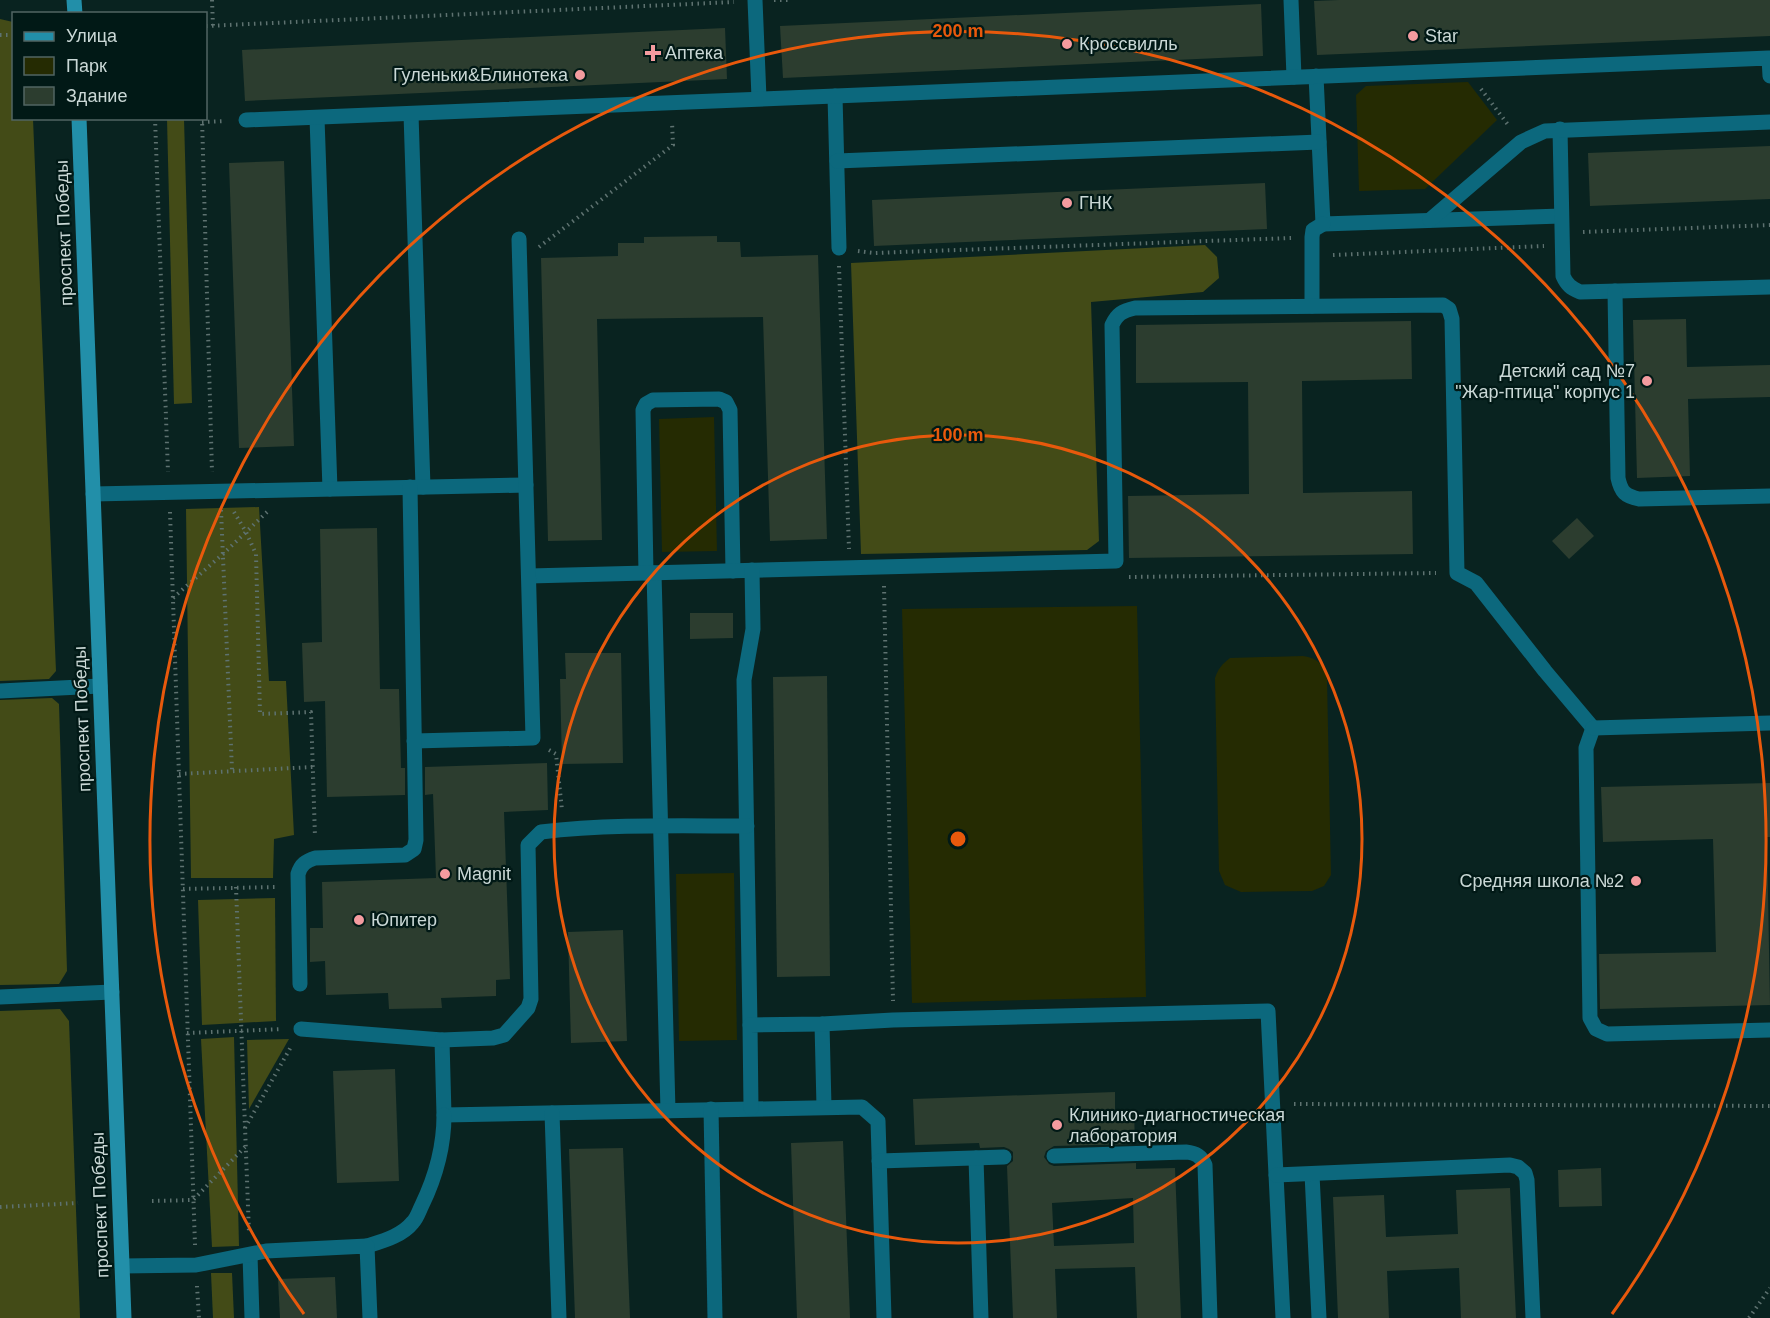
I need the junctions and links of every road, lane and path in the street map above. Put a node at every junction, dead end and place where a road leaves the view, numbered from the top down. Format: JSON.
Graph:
{"nodes":[{"id":1,"x":212,"y":0,"type":"edge"},
{"id":2,"x":789,"y":0,"type":"edge"},
{"id":3,"x":1291,"y":0,"type":"edge"},
{"id":4,"x":755,"y":1,"type":"edge"},
{"id":5,"x":207,"y":26,"type":"edge"},
{"id":6,"x":213,"y":26,"type":"junction"},
{"id":7,"x":1466,"y":69,"type":"junction"},
{"id":8,"x":1316,"y":76,"type":"junction"},
{"id":9,"x":1770,"y":76,"type":"edge"},
{"id":10,"x":1294,"y":77,"type":"junction"},
{"id":11,"x":835,"y":96,"type":"junction"},
{"id":12,"x":759,"y":98,"type":"junction"},
{"id":13,"x":671,"y":102,"type":"junction"},
{"id":14,"x":411,"y":114,"type":"junction"},
{"id":15,"x":316,"y":118,"type":"junction"},
{"id":16,"x":79,"y":120,"type":"edge"},
{"id":17,"x":155,"y":120,"type":"edge"},
{"id":18,"x":202,"y":120,"type":"edge"},
{"id":19,"x":246,"y":120,"type":"dead end"},
{"id":20,"x":1770,"y":122,"type":"edge"},
{"id":21,"x":1560,"y":129,"type":"junction"},
{"id":22,"x":1319,"y":142,"type":"junction"},
{"id":23,"x":1521,"y":142,"type":"junction"},
{"id":24,"x":837,"y":161,"type":"junction"},
{"id":25,"x":1561,"y":216,"type":"junction"},
{"id":26,"x":1430,"y":220,"type":"junction"},
{"id":27,"x":1323,"y":224,"type":"junction"},
{"id":28,"x":1770,"y":225,"type":"edge"},
{"id":29,"x":1312,"y":237,"type":"junction"},
{"id":30,"x":519,"y":239,"type":"dead end"},
{"id":31,"x":1562,"y":239,"type":"junction"},
{"id":32,"x":839,"y":248,"type":"junction"},
{"id":33,"x":1311,"y":256,"type":"junction"},
{"id":34,"x":520,"y":262,"type":"junction"},
{"id":35,"x":1770,"y":287,"type":"edge"},
{"id":36,"x":1615,"y":291,"type":"junction"},
{"id":37,"x":1312,"y":306,"type":"junction"},
{"id":38,"x":526,"y":485,"type":"junction"},
{"id":39,"x":416,"y":487,"type":"junction"},
{"id":40,"x":330,"y":489,"type":"junction"},
{"id":41,"x":289,"y":490,"type":"junction"},
{"id":42,"x":217,"y":491,"type":"junction"},
{"id":43,"x":169,"y":493,"type":"junction"},
{"id":44,"x":93,"y":494,"type":"junction"},
{"id":45,"x":1770,"y":496,"type":"edge"},
{"id":46,"x":246,"y":532,"type":"junction"},
{"id":47,"x":223,"y":554,"type":"junction"},
{"id":48,"x":1116,"y":561,"type":"junction"},
{"id":49,"x":883,"y":567,"type":"junction"},
{"id":50,"x":849,"y":568,"type":"junction"},
{"id":51,"x":752,"y":570,"type":"junction"},
{"id":52,"x":733,"y":571,"type":"junction"},
{"id":53,"x":650,"y":573,"type":"junction"},
{"id":54,"x":1457,"y":573,"type":"junction"},
{"id":55,"x":529,"y":576,"type":"junction"},
{"id":56,"x":173,"y":598,"type":"junction"},
{"id":57,"x":100,"y":686,"type":"junction"},
{"id":58,"x":0,"y":691,"type":"edge"},
{"id":59,"x":1770,"y":723,"type":"edge"},
{"id":60,"x":1593,"y":728,"type":"junction"},
{"id":61,"x":533,"y":738,"type":"junction"},
{"id":62,"x":414,"y":741,"type":"junction"},
{"id":63,"x":313,"y":767,"type":"junction"},
{"id":64,"x":232,"y":770,"type":"junction"},
{"id":65,"x":178,"y":774,"type":"junction"},
{"id":66,"x":660,"y":826,"type":"junction"},
{"id":67,"x":747,"y":826,"type":"junction"},
{"id":68,"x":564,"y":829,"type":"junction"},
{"id":69,"x":315,"y":858,"type":"junction"},
{"id":70,"x":270,"y":886,"type":"dead end"},
{"id":71,"x":236,"y":887,"type":"junction"},
{"id":72,"x":183,"y":889,"type":"junction"},
{"id":73,"x":300,"y":984,"type":"dead end"},
{"id":74,"x":112,"y":992,"type":"junction"},
{"id":75,"x":0,"y":997,"type":"edge"},
{"id":76,"x":893,"y":1020,"type":"junction"},
{"id":77,"x":822,"y":1024,"type":"junction"},
{"id":78,"x":750,"y":1025,"type":"junction"},
{"id":79,"x":302,"y":1029,"type":"junction"},
{"id":80,"x":241,"y":1030,"type":"junction"},
{"id":81,"x":1770,"y":1030,"type":"edge"},
{"id":82,"x":187,"y":1033,"type":"junction"},
{"id":83,"x":442,"y":1040,"type":"junction"},
{"id":84,"x":1272,"y":1104,"type":"junction"},
{"id":85,"x":1770,"y":1106,"type":"edge"},
{"id":86,"x":824,"y":1107,"type":"junction"},
{"id":87,"x":751,"y":1108,"type":"junction"},
{"id":88,"x":711,"y":1109,"type":"junction"},
{"id":89,"x":668,"y":1111,"type":"junction"},
{"id":90,"x":552,"y":1113,"type":"junction"},
{"id":91,"x":444,"y":1115,"type":"junction"},
{"id":92,"x":244,"y":1130,"type":"junction"},
{"id":93,"x":245,"y":1147,"type":"junction"},
{"id":94,"x":1054,"y":1156,"type":"dead end"},
{"id":95,"x":1004,"y":1157,"type":"dead end"},
{"id":96,"x":975,"y":1158,"type":"junction"},
{"id":97,"x":879,"y":1161,"type":"junction"},
{"id":98,"x":1312,"y":1174,"type":"junction"},
{"id":99,"x":1276,"y":1175,"type":"junction"},
{"id":100,"x":193,"y":1200,"type":"junction"},
{"id":101,"x":152,"y":1201,"type":"dead end"},
{"id":102,"x":78,"y":1203,"type":"dead end"},
{"id":103,"x":0,"y":1207,"type":"edge"},
{"id":104,"x":367,"y":1246,"type":"junction"},
{"id":105,"x":250,"y":1255,"type":"junction"},
{"id":106,"x":196,"y":1265,"type":"junction"},
{"id":107,"x":122,"y":1266,"type":"junction"},
{"id":108,"x":1770,"y":1287,"type":"edge"},
{"id":109,"x":124,"y":1318,"type":"edge"},
{"id":110,"x":199,"y":1318,"type":"edge"},
{"id":111,"x":252,"y":1318,"type":"edge"},
{"id":112,"x":370,"y":1318,"type":"edge"},
{"id":113,"x":559,"y":1318,"type":"edge"},
{"id":114,"x":715,"y":1318,"type":"edge"},
{"id":115,"x":884,"y":1318,"type":"edge"},
{"id":116,"x":981,"y":1318,"type":"edge"},
{"id":117,"x":1210,"y":1318,"type":"edge"},
{"id":118,"x":1283,"y":1318,"type":"edge"},
{"id":119,"x":1319,"y":1318,"type":"edge"},
{"id":120,"x":1533,"y":1318,"type":"edge"},
{"id":121,"x":1749,"y":1318,"type":"edge"}],
"edges":[{"from":1,"to":6,"type":"path"},
{"from":2,"to":4,"type":"path"},
{"from":3,"to":10,"type":"lane"},
{"from":4,"to":6,"type":"path"},
{"from":4,"to":12,"type":"lane"},
{"from":5,"to":6,"type":"path"},
{"from":7,"to":8,"type":"lane"},
{"from":7,"to":9,"type":"lane"},
{"from":7,"to":23,"type":"path"},
{"from":8,"to":10,"type":"lane"},
{"from":8,"to":22,"type":"lane"},
{"from":10,"to":11,"type":"lane"},
{"from":11,"to":12,"type":"lane"},
{"from":11,"to":24,"type":"lane"},
{"from":12,"to":13,"type":"lane"},
{"from":13,"to":14,"type":"lane"},
{"from":13,"to":34,"type":"path"},
{"from":14,"to":15,"type":"lane"},
{"from":14,"to":39,"type":"lane"},
{"from":15,"to":19,"type":"lane"},
{"from":15,"to":40,"type":"lane"},
{"from":16,"to":44,"type":"main road","name":"проспект Победы"},
{"from":17,"to":43,"type":"path"},
{"from":18,"to":42,"type":"path"},
{"from":20,"to":21,"type":"lane"},
{"from":21,"to":23,"type":"lane"},
{"from":21,"to":25,"type":"lane"},
{"from":22,"to":24,"type":"lane"},
{"from":22,"to":27,"type":"lane"},
{"from":23,"to":26,"type":"lane"},
{"from":24,"to":32,"type":"lane"},
{"from":25,"to":26,"type":"lane"},
{"from":25,"to":31,"type":"lane"},
{"from":26,"to":27,"type":"lane"},
{"from":27,"to":29,"type":"lane"},
{"from":28,"to":31,"type":"path"},
{"from":29,"to":32,"type":"path"},
{"from":29,"to":33,"type":"lane"},
{"from":30,"to":34,"type":"lane"},
{"from":31,"to":33,"type":"path"},
{"from":31,"to":36,"type":"lane"},
{"from":32,"to":50,"type":"path"},
{"from":33,"to":37,"type":"lane"},
{"from":34,"to":38,"type":"lane"},
{"from":35,"to":36,"type":"lane"},
{"from":36,"to":45,"type":"lane"},
{"from":37,"to":48,"type":"lane"},
{"from":37,"to":54,"type":"lane"},
{"from":38,"to":39,"type":"lane"},
{"from":38,"to":55,"type":"lane"},
{"from":39,"to":40,"type":"lane"},
{"from":39,"to":62,"type":"lane"},
{"from":40,"to":41,"type":"lane"},
{"from":41,"to":42,"type":"lane"},
{"from":41,"to":46,"type":"path"},
{"from":42,"to":43,"type":"lane"},
{"from":42,"to":46,"type":"path"},
{"from":42,"to":47,"type":"path"},
{"from":43,"to":44,"type":"lane"},
{"from":43,"to":56,"type":"path"},
{"from":44,"to":57,"type":"main road","name":"проспект Победы"},
{"from":46,"to":47,"type":"path"},
{"from":46,"to":63,"type":"path"},
{"from":47,"to":56,"type":"path"},
{"from":47,"to":64,"type":"path"},
{"from":48,"to":49,"type":"lane"},
{"from":48,"to":54,"type":"path"},
{"from":49,"to":50,"type":"lane"},
{"from":49,"to":76,"type":"path"},
{"from":50,"to":51,"type":"lane"},
{"from":51,"to":52,"type":"lane"},
{"from":51,"to":67,"type":"lane"},
{"from":52,"to":53,"type":"lane"},
{"from":52,"to":53,"type":"lane"},
{"from":53,"to":55,"type":"lane"},
{"from":53,"to":66,"type":"lane"},
{"from":54,"to":60,"type":"lane"},
{"from":55,"to":61,"type":"lane"},
{"from":56,"to":65,"type":"path"},
{"from":57,"to":58,"type":"lane"},
{"from":57,"to":74,"type":"main road","name":"проспект Победы"},
{"from":59,"to":60,"type":"lane"},
{"from":60,"to":81,"type":"lane"},
{"from":61,"to":62,"type":"lane"},
{"from":61,"to":68,"type":"path"},
{"from":62,"to":69,"type":"lane"},
{"from":63,"to":64,"type":"path"},
{"from":63,"to":69,"type":"path"},
{"from":64,"to":65,"type":"path"},
{"from":65,"to":72,"type":"path"},
{"from":66,"to":67,"type":"lane"},
{"from":66,"to":68,"type":"lane"},
{"from":66,"to":89,"type":"lane"},
{"from":67,"to":78,"type":"lane"},
{"from":68,"to":83,"type":"lane"},
{"from":69,"to":73,"type":"lane"},
{"from":70,"to":71,"type":"path"},
{"from":71,"to":72,"type":"path"},
{"from":71,"to":80,"type":"path"},
{"from":72,"to":82,"type":"path"},
{"from":74,"to":75,"type":"lane"},
{"from":74,"to":107,"type":"main road","name":"проспект Победы"},
{"from":76,"to":77,"type":"lane"},
{"from":76,"to":84,"type":"lane"},
{"from":77,"to":78,"type":"lane"},
{"from":77,"to":86,"type":"lane"},
{"from":78,"to":87,"type":"lane"},
{"from":79,"to":80,"type":"path"},
{"from":79,"to":83,"type":"lane"},
{"from":79,"to":92,"type":"path"},
{"from":80,"to":82,"type":"path"},
{"from":80,"to":92,"type":"path"},
{"from":82,"to":100,"type":"path"},
{"from":83,"to":91,"type":"lane"},
{"from":84,"to":85,"type":"path"},
{"from":84,"to":99,"type":"lane"},
{"from":86,"to":87,"type":"lane"},
{"from":86,"to":97,"type":"lane"},
{"from":87,"to":88,"type":"lane"},
{"from":88,"to":89,"type":"lane"},
{"from":88,"to":114,"type":"lane"},
{"from":89,"to":90,"type":"lane"},
{"from":90,"to":91,"type":"lane"},
{"from":90,"to":113,"type":"lane"},
{"from":91,"to":104,"type":"lane"},
{"from":92,"to":93,"type":"path"},
{"from":93,"to":100,"type":"path"},
{"from":93,"to":105,"type":"path"},
{"from":94,"to":117,"type":"lane"},
{"from":95,"to":96,"type":"lane"},
{"from":96,"to":97,"type":"lane"},
{"from":96,"to":116,"type":"lane"},
{"from":97,"to":115,"type":"lane"},
{"from":98,"to":99,"type":"lane"},
{"from":98,"to":119,"type":"lane"},
{"from":98,"to":120,"type":"lane"},
{"from":99,"to":118,"type":"lane"},
{"from":100,"to":101,"type":"path"},
{"from":100,"to":106,"type":"path"},
{"from":102,"to":103,"type":"path"},
{"from":104,"to":105,"type":"lane"},
{"from":104,"to":112,"type":"lane"},
{"from":105,"to":106,"type":"lane"},
{"from":105,"to":111,"type":"lane"},
{"from":106,"to":107,"type":"lane"},
{"from":106,"to":110,"type":"path"},
{"from":107,"to":109,"type":"main road","name":"проспект Победы"},
{"from":108,"to":121,"type":"path"}]}
